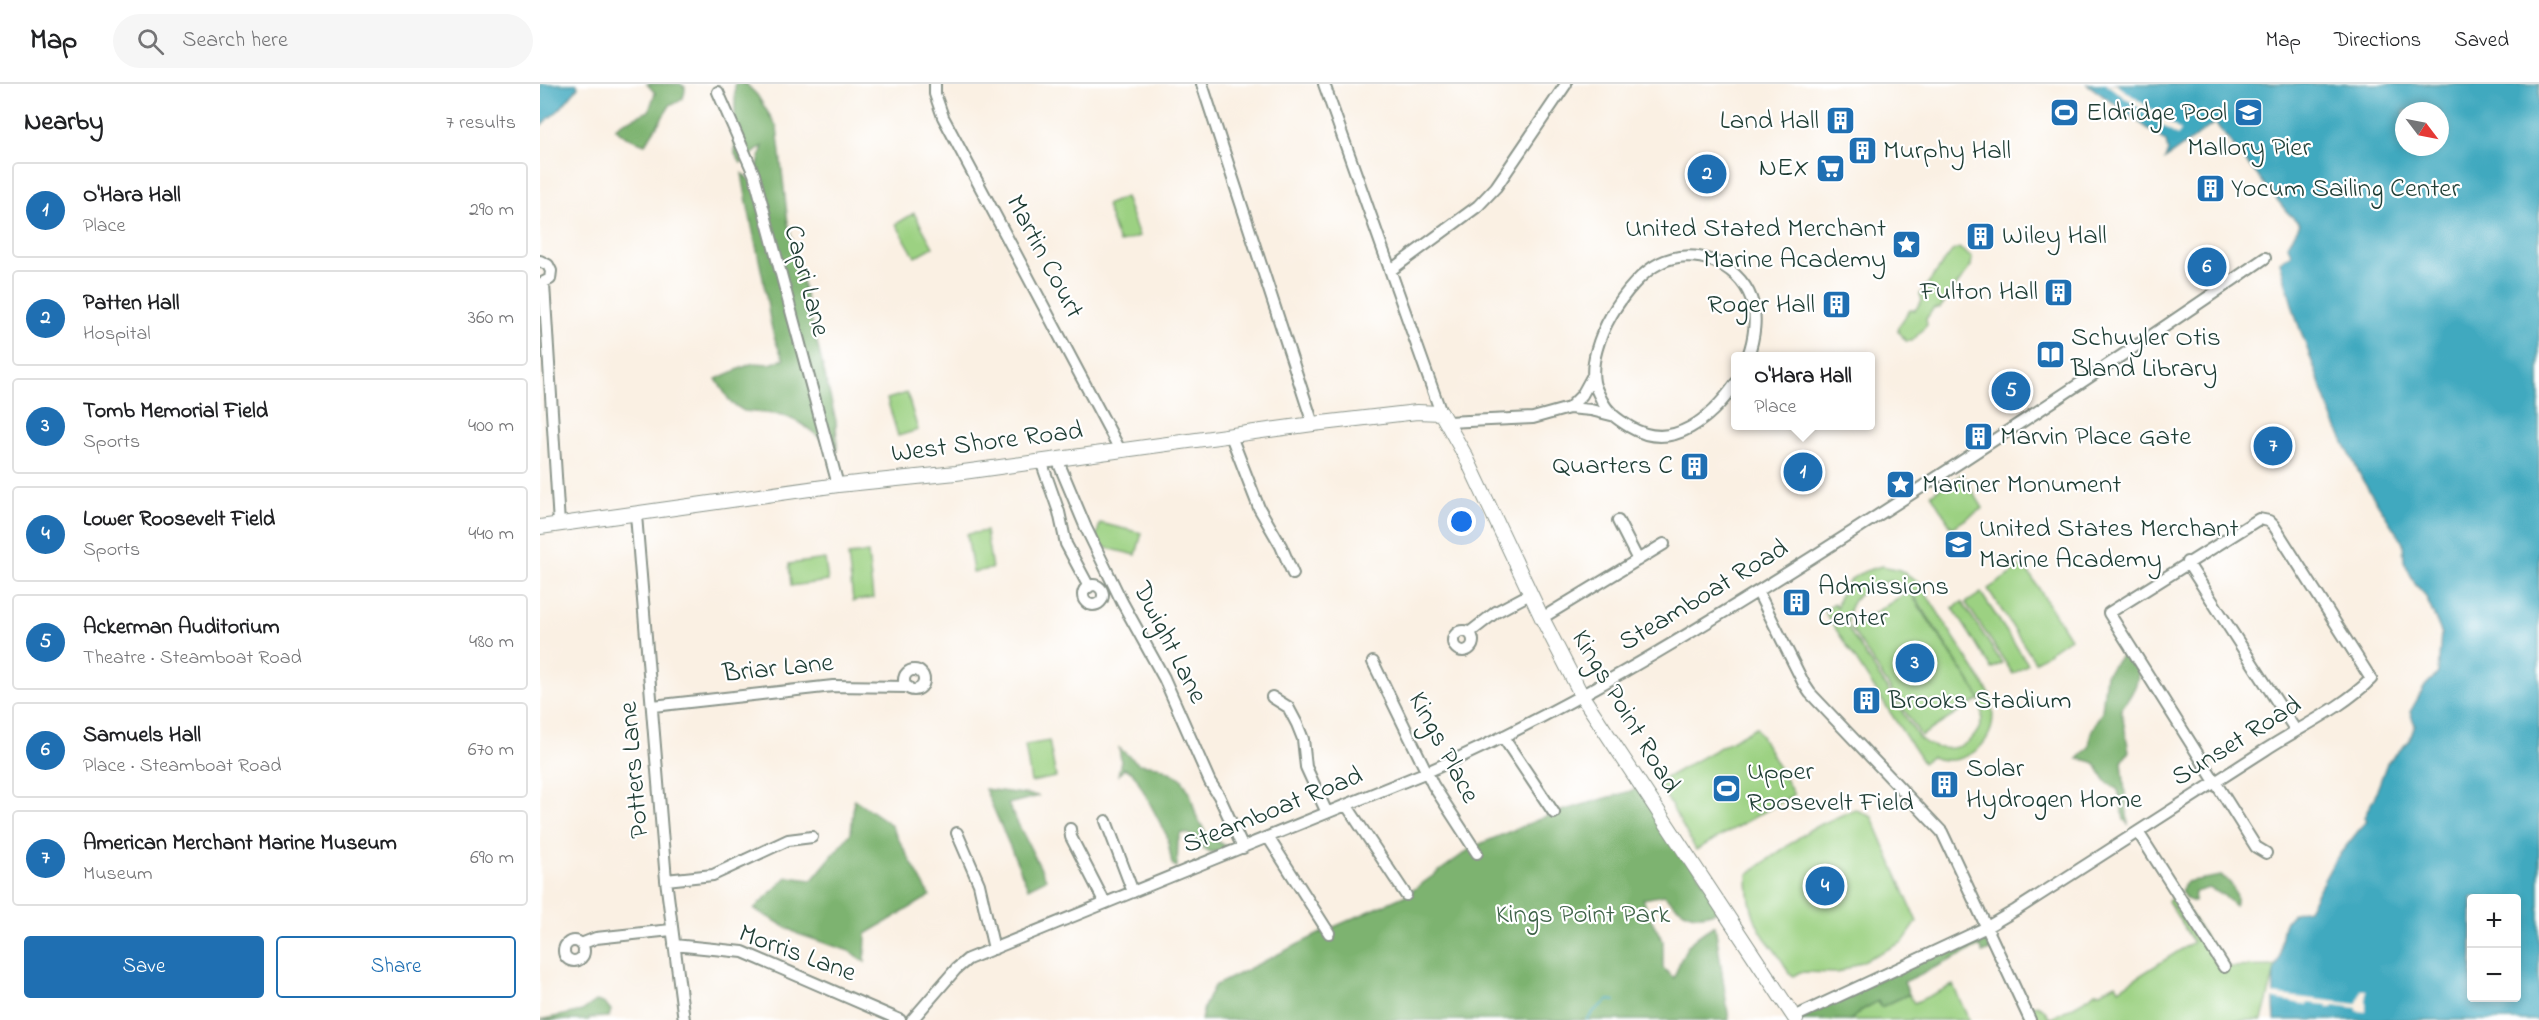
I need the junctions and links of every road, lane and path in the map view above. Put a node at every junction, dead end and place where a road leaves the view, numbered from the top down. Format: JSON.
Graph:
{"nodes":[{"id":1,"x":935,"y":84,"type":"edge"},
{"id":2,"x":1202,"y":84,"type":"edge"},
{"id":3,"x":1324,"y":84,"type":"edge"},
{"id":4,"x":1566,"y":84,"type":"edge"},
{"id":5,"x":718,"y":92,"type":"dead end"},
{"id":6,"x":2265,"y":258,"type":"dead end"},
{"id":7,"x":540,"y":261,"type":"edge"},
{"id":8,"x":1391,"y":270,"type":"junction"},
{"id":9,"x":542,"y":284,"type":"edge"},
{"id":10,"x":1750,"y":352,"type":"edge"},
{"id":11,"x":1594,"y":374,"type":"junction"},
{"id":12,"x":1731,"y":389,"type":"edge"},
{"id":13,"x":1569,"y":408,"type":"junction"},
{"id":14,"x":1611,"y":415,"type":"junction"},
{"id":15,"x":1444,"y":418,"type":"junction"},
{"id":16,"x":1313,"y":424,"type":"junction"},
{"id":17,"x":1231,"y":436,"type":"junction"},
{"id":18,"x":1120,"y":450,"type":"junction"},
{"id":19,"x":1057,"y":459,"type":"junction"},
{"id":20,"x":1041,"y":461,"type":"junction"},
{"id":21,"x":838,"y":485,"type":"junction"},
{"id":22,"x":636,"y":515,"type":"junction"},
{"id":23,"x":1618,"y":521,"type":"dead end"},
{"id":24,"x":559,"y":525,"type":"junction"},
{"id":25,"x":540,"y":527,"type":"edge"},
{"id":26,"x":1665,"y":544,"type":"dead end"},
{"id":27,"x":1638,"y":560,"type":"junction"},
{"id":28,"x":2187,"y":562,"type":"junction"},
{"id":29,"x":1293,"y":574,"type":"dead end"},
{"id":30,"x":1089,"y":586,"type":"dead end"},
{"id":31,"x":1758,"y":592,"type":"junction"},
{"id":32,"x":1530,"y":594,"type":"junction"},
{"id":33,"x":1542,"y":618,"type":"junction"},
{"id":34,"x":1469,"y":633,"type":"dead end"},
{"id":35,"x":1373,"y":662,"type":"dead end"},
{"id":36,"x":908,"y":687,"type":"dead end"},
{"id":37,"x":1582,"y":696,"type":"junction"},
{"id":38,"x":1272,"y":697,"type":"dead end"},
{"id":39,"x":653,"y":706,"type":"junction"},
{"id":40,"x":2296,"y":731,"type":"junction"},
{"id":41,"x":1503,"y":737,"type":"junction"},
{"id":42,"x":1427,"y":772,"type":"junction"},
{"id":43,"x":2217,"y":781,"type":"junction"},
{"id":44,"x":1347,"y":806,"type":"junction"},
{"id":45,"x":1327,"y":813,"type":"junction"},
{"id":46,"x":1554,"y":813,"type":"dead end"},
{"id":47,"x":1106,"y":821,"type":"dead end"},
{"id":48,"x":1070,"y":828,"type":"dead end"},
{"id":49,"x":2138,"y":832,"type":"junction"},
{"id":50,"x":957,"y":833,"type":"dead end"},
{"id":51,"x":812,"y":837,"type":"dead end"},
{"id":52,"x":1268,"y":837,"type":"junction"},
{"id":53,"x":1242,"y":848,"type":"junction"},
{"id":54,"x":1477,"y":853,"type":"dead end"},
{"id":55,"x":2266,"y":853,"type":"dead end"},
{"id":56,"x":666,"y":880,"type":"junction"},
{"id":57,"x":1133,"y":892,"type":"junction"},
{"id":58,"x":1406,"y":895,"type":"dead end"},
{"id":59,"x":1105,"y":903,"type":"junction"},
{"id":60,"x":1987,"y":927,"type":"junction"},
{"id":61,"x":671,"y":930,"type":"junction"},
{"id":62,"x":1329,"y":933,"type":"dead end"},
{"id":63,"x":582,"y":944,"type":"dead end"},
{"id":64,"x":674,"y":945,"type":"junction"},
{"id":65,"x":994,"y":949,"type":"junction"},
{"id":66,"x":2224,"y":967,"type":"dead end"},
{"id":67,"x":1795,"y":1018,"type":"edge"},
{"id":68,"x":684,"y":1020,"type":"edge"},
{"id":69,"x":900,"y":1020,"type":"edge"},
{"id":70,"x":912,"y":1020,"type":"edge"},
{"id":71,"x":2030,"y":1020,"type":"edge"}],
"edges":[{"from":1,"to":18,"type":"street","name":"Martin Court"},
{"from":2,"to":16,"type":"street"},
{"from":3,"to":8,"type":"street"},
{"from":4,"to":8,"type":"street"},
{"from":5,"to":21,"type":"street","name":"Capri Lane"},
{"from":6,"to":31,"type":"street","name":"Steamboat Road"},
{"from":7,"to":9,"type":"street"},
{"from":8,"to":15,"type":"street"},
{"from":9,"to":24,"type":"street"},
{"from":10,"to":11,"type":"street"},
{"from":11,"to":13,"type":"street"},
{"from":11,"to":14,"type":"street"},
{"from":12,"to":14,"type":"street"},
{"from":13,"to":14,"type":"street"},
{"from":13,"to":15,"type":"street"},
{"from":15,"to":16,"type":"main road","name":"West Shore Road"},
{"from":15,"to":32,"type":"main road","name":"Kings Point Road"},
{"from":16,"to":17,"type":"main road","name":"West Shore Road"},
{"from":17,"to":18,"type":"main road","name":"West Shore Road"},
{"from":17,"to":29,"type":"street"},
{"from":18,"to":19,"type":"main road","name":"West Shore Road"},
{"from":19,"to":20,"type":"main road","name":"West Shore Road"},
{"from":19,"to":53,"type":"street","name":"Dwight Lane"},
{"from":20,"to":21,"type":"main road","name":"West Shore Road"},
{"from":20,"to":30,"type":"street"},
{"from":21,"to":22,"type":"main road","name":"West Shore Road"},
{"from":22,"to":24,"type":"main road","name":"West Shore Road"},
{"from":22,"to":39,"type":"street","name":"Potters Lane"},
{"from":23,"to":27,"type":"street"},
{"from":24,"to":25,"type":"main road","name":"West Shore Road"},
{"from":26,"to":27,"type":"street"},
{"from":27,"to":33,"type":"street"},
{"from":28,"to":40,"type":"street"},
{"from":28,"to":40,"type":"street","name":"Sunset Road"},
{"from":28,"to":43,"type":"street","name":"Sunset Road"},
{"from":31,"to":37,"type":"street","name":"Steamboat Road"},
{"from":31,"to":60,"type":"street"},
{"from":32,"to":33,"type":"main road","name":"Kings Point Road"},
{"from":32,"to":34,"type":"street"},
{"from":33,"to":37,"type":"main road","name":"Kings Point Road"},
{"from":35,"to":42,"type":"street","name":"Kings Place"},
{"from":36,"to":39,"type":"street","name":"Briar Lane"},
{"from":37,"to":41,"type":"street","name":"Steamboat Road"},
{"from":37,"to":67,"type":"main road","name":"Kings Point Road"},
{"from":38,"to":45,"type":"street"},
{"from":39,"to":56,"type":"street","name":"Potters Lane"},
{"from":40,"to":43,"type":"street","name":"Sunset Road"},
{"from":41,"to":42,"type":"street","name":"Steamboat Road"},
{"from":41,"to":46,"type":"street"},
{"from":42,"to":44,"type":"street","name":"Steamboat Road"},
{"from":42,"to":54,"type":"street","name":"Kings Place"},
{"from":43,"to":49,"type":"street","name":"Sunset Road"},
{"from":43,"to":55,"type":"street"},
{"from":44,"to":45,"type":"street","name":"Steamboat Road"},
{"from":44,"to":58,"type":"street"},
{"from":45,"to":52,"type":"street","name":"Steamboat Road"},
{"from":47,"to":57,"type":"street"},
{"from":48,"to":59,"type":"street"},
{"from":49,"to":60,"type":"street","name":"Sunset Road"},
{"from":49,"to":66,"type":"street"},
{"from":50,"to":65,"type":"street"},
{"from":51,"to":56,"type":"street"},
{"from":52,"to":53,"type":"street","name":"Steamboat Road"},
{"from":52,"to":62,"type":"street"},
{"from":53,"to":57,"type":"street","name":"Steamboat Road"},
{"from":56,"to":61,"type":"street","name":"Potters Lane"},
{"from":57,"to":59,"type":"street","name":"Steamboat Road"},
{"from":59,"to":65,"type":"street","name":"Steamboat Road"},
{"from":60,"to":67,"type":"street","name":"Sunset Road"},
{"from":60,"to":71,"type":"street"},
{"from":61,"to":63,"type":"street"},
{"from":61,"to":64,"type":"street","name":"Potters Lane"},
{"from":64,"to":68,"type":"street","name":"Potters Lane"},
{"from":64,"to":69,"type":"street","name":"Morris Lane"},
{"from":65,"to":70,"type":"street","name":"Steamboat Road"}]}
